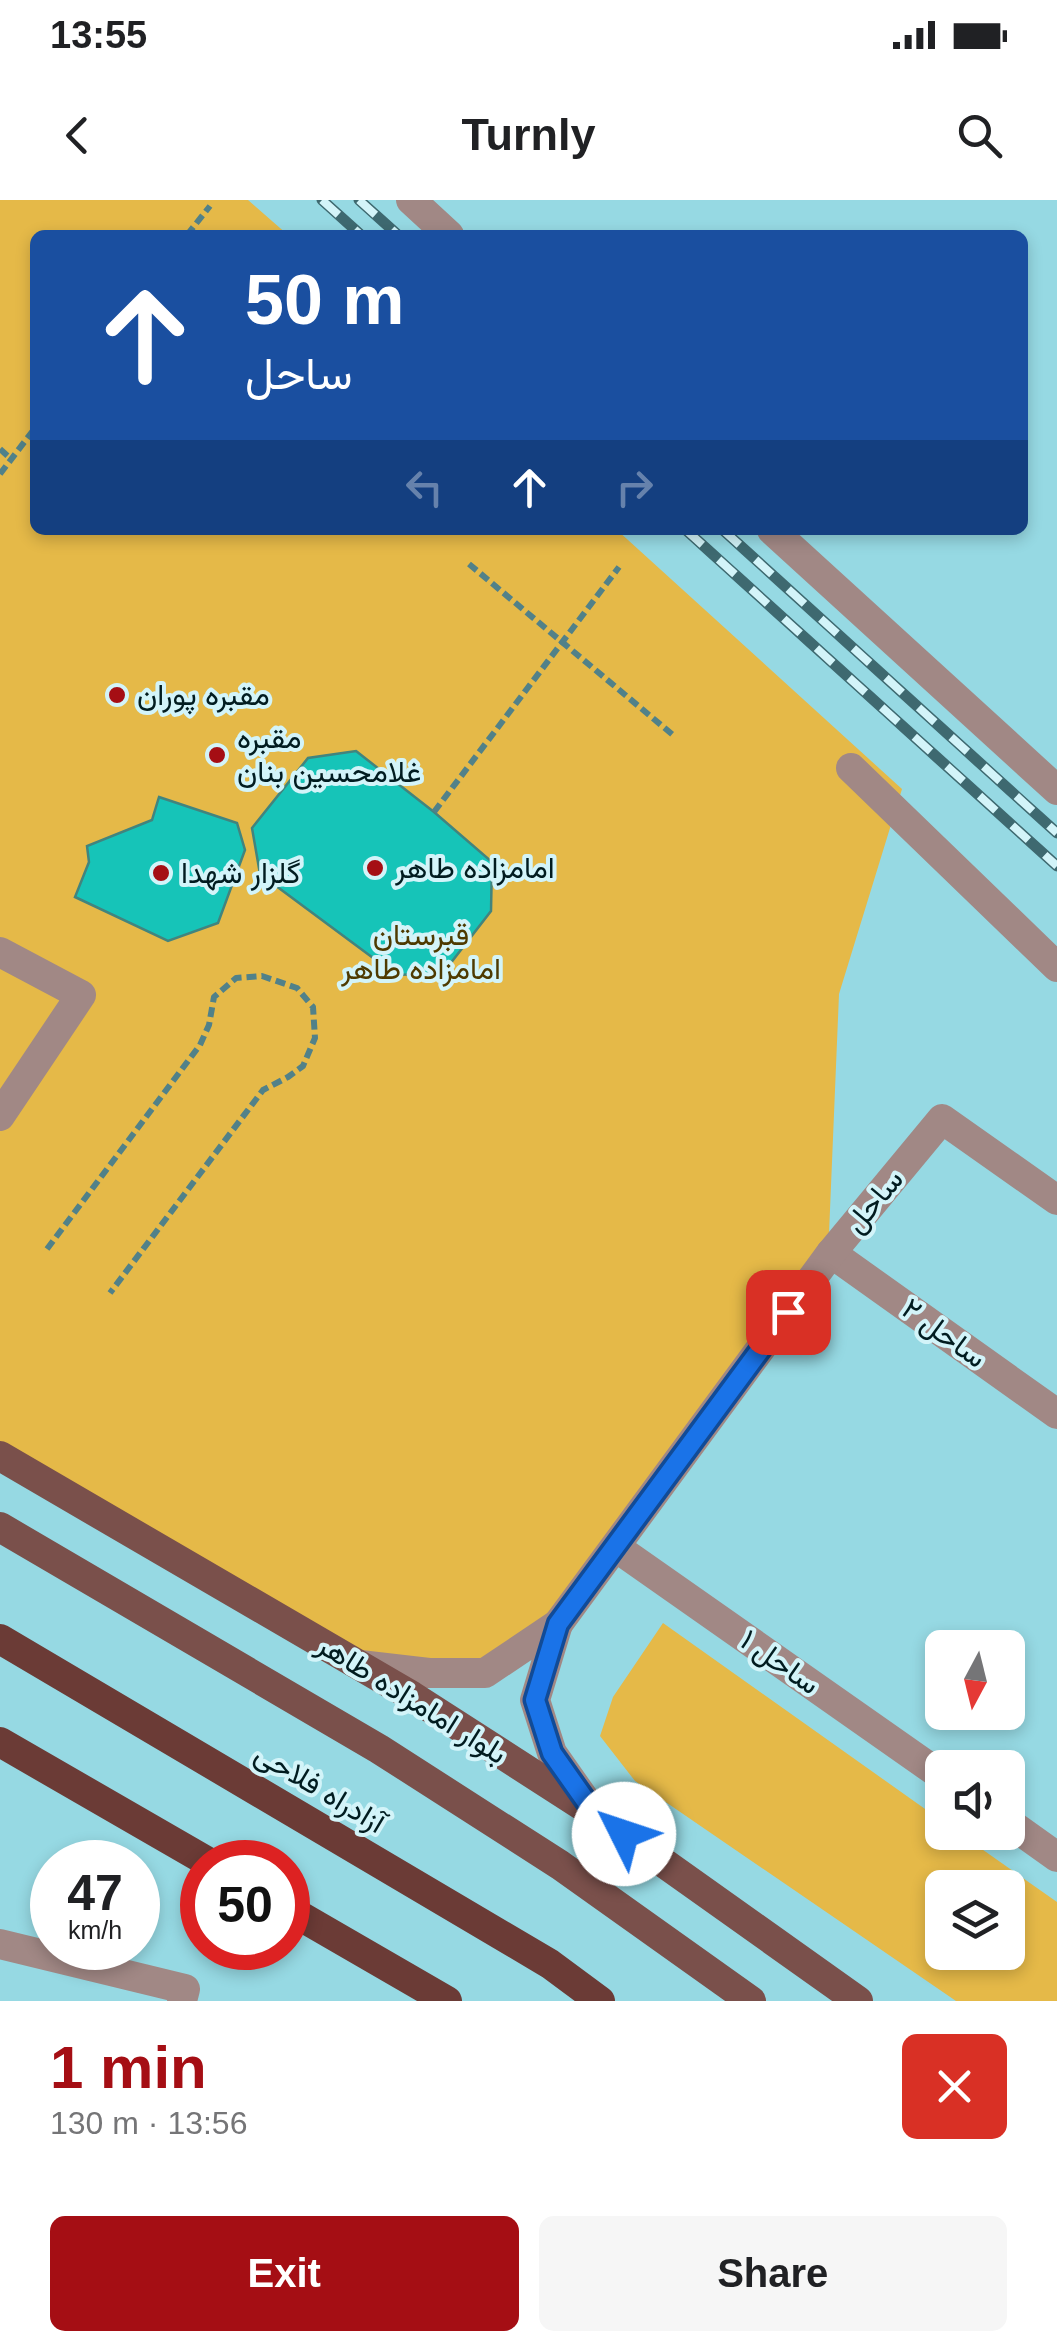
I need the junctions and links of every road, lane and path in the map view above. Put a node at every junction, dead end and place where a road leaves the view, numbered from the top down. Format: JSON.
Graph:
{"nodes":[{"id":1,"x":411,"y":200,"type":"edge"},
{"id":2,"x":210,"y":206,"type":"dead end"},
{"id":3,"x":190,"y":230,"type":"edge"},
{"id":4,"x":444,"y":230,"type":"edge"},
{"id":5,"x":30,"y":434,"type":"edge"},
{"id":6,"x":0,"y":450,"type":"edge"},
{"id":7,"x":11,"y":459,"type":"junction"},
{"id":8,"x":0,"y":474,"type":"edge"},
{"id":9,"x":777,"y":535,"type":"edge"},
{"id":10,"x":469,"y":564,"type":"dead end"},
{"id":11,"x":619,"y":567,"type":"dead end"},
{"id":12,"x":673,"y":735,"type":"dead end"},
{"id":13,"x":851,"y":768,"type":"dead end"},
{"id":14,"x":1057,"y":790,"type":"edge"},
{"id":15,"x":434,"y":812,"type":"dead end"},
{"id":16,"x":0,"y":952,"type":"edge"},
{"id":17,"x":1057,"y":966,"type":"edge"},
{"id":18,"x":0,"y":1116,"type":"edge"},
{"id":19,"x":1057,"y":1200,"type":"edge"},
{"id":20,"x":47,"y":1249,"type":"dead end"},
{"id":21,"x":832,"y":1253,"type":"junction"},
{"id":22,"x":110,"y":1293,"type":"dead end"},
{"id":23,"x":1057,"y":1414,"type":"edge"},
{"id":24,"x":0,"y":1456,"type":"edge"},
{"id":25,"x":0,"y":1527,"type":"edge"},
{"id":26,"x":616,"y":1548,"type":"junction"},
{"id":27,"x":558,"y":1624,"type":"junction"},
{"id":28,"x":0,"y":1639,"type":"edge"},
{"id":29,"x":360,"y":1665,"type":"junction"},
{"id":30,"x":0,"y":1742,"type":"edge"},
{"id":31,"x":925,"y":1764,"type":"edge"},
{"id":32,"x":595,"y":1814,"type":"junction"},
{"id":33,"x":1025,"y":1834,"type":"edge"},
{"id":34,"x":180,"y":1846,"type":"edge"},
{"id":35,"x":1057,"y":1857,"type":"edge"},
{"id":36,"x":310,"y":1922,"type":"edge"},
{"id":37,"x":0,"y":1944,"type":"edge"},
{"id":38,"x":184,"y":1995,"type":"edge"},
{"id":39,"x":447,"y":2001,"type":"edge"},
{"id":40,"x":600,"y":2001,"type":"edge"},
{"id":41,"x":752,"y":2001,"type":"edge"},
{"id":42,"x":858,"y":2001,"type":"edge"}],
"edges":[{"from":1,"to":4,"type":"street"},
{"from":2,"to":3,"type":"path"},
{"from":5,"to":7,"type":"path"},
{"from":6,"to":7,"type":"path"},
{"from":7,"to":8,"type":"path"},
{"from":9,"to":14,"type":"street"},
{"from":10,"to":12,"type":"path"},
{"from":11,"to":15,"type":"path"},
{"from":13,"to":17,"type":"street"},
{"from":16,"to":18,"type":"street"},
{"from":19,"to":21,"type":"street","name":"ساحل"},
{"from":20,"to":22,"type":"path"},
{"from":21,"to":23,"type":"street","name":"ساحل ۲"},
{"from":21,"to":26,"type":"street","name":"ساحل"},
{"from":24,"to":29,"type":"main road","name":"بلوار امامزاده طاهر"},
{"from":25,"to":41,"type":"main road","name":"بلوار امامزاده طاهر"},
{"from":26,"to":27,"type":"street","name":"ساحل"},
{"from":26,"to":31,"type":"street","name":"ساحل ۱"},
{"from":27,"to":29,"type":"street"},
{"from":27,"to":32,"type":"street"},
{"from":28,"to":40,"type":"highway","name":"آزادراه فلاحی"},
{"from":29,"to":32,"type":"main road","name":"بلوار امامزاده طاهر"},
{"from":30,"to":34,"type":"highway"},
{"from":32,"to":42,"type":"main road","name":"بلوار امامزاده طاهر"},
{"from":33,"to":35,"type":"street"},
{"from":36,"to":39,"type":"highway"},
{"from":37,"to":38,"type":"street"}]}
